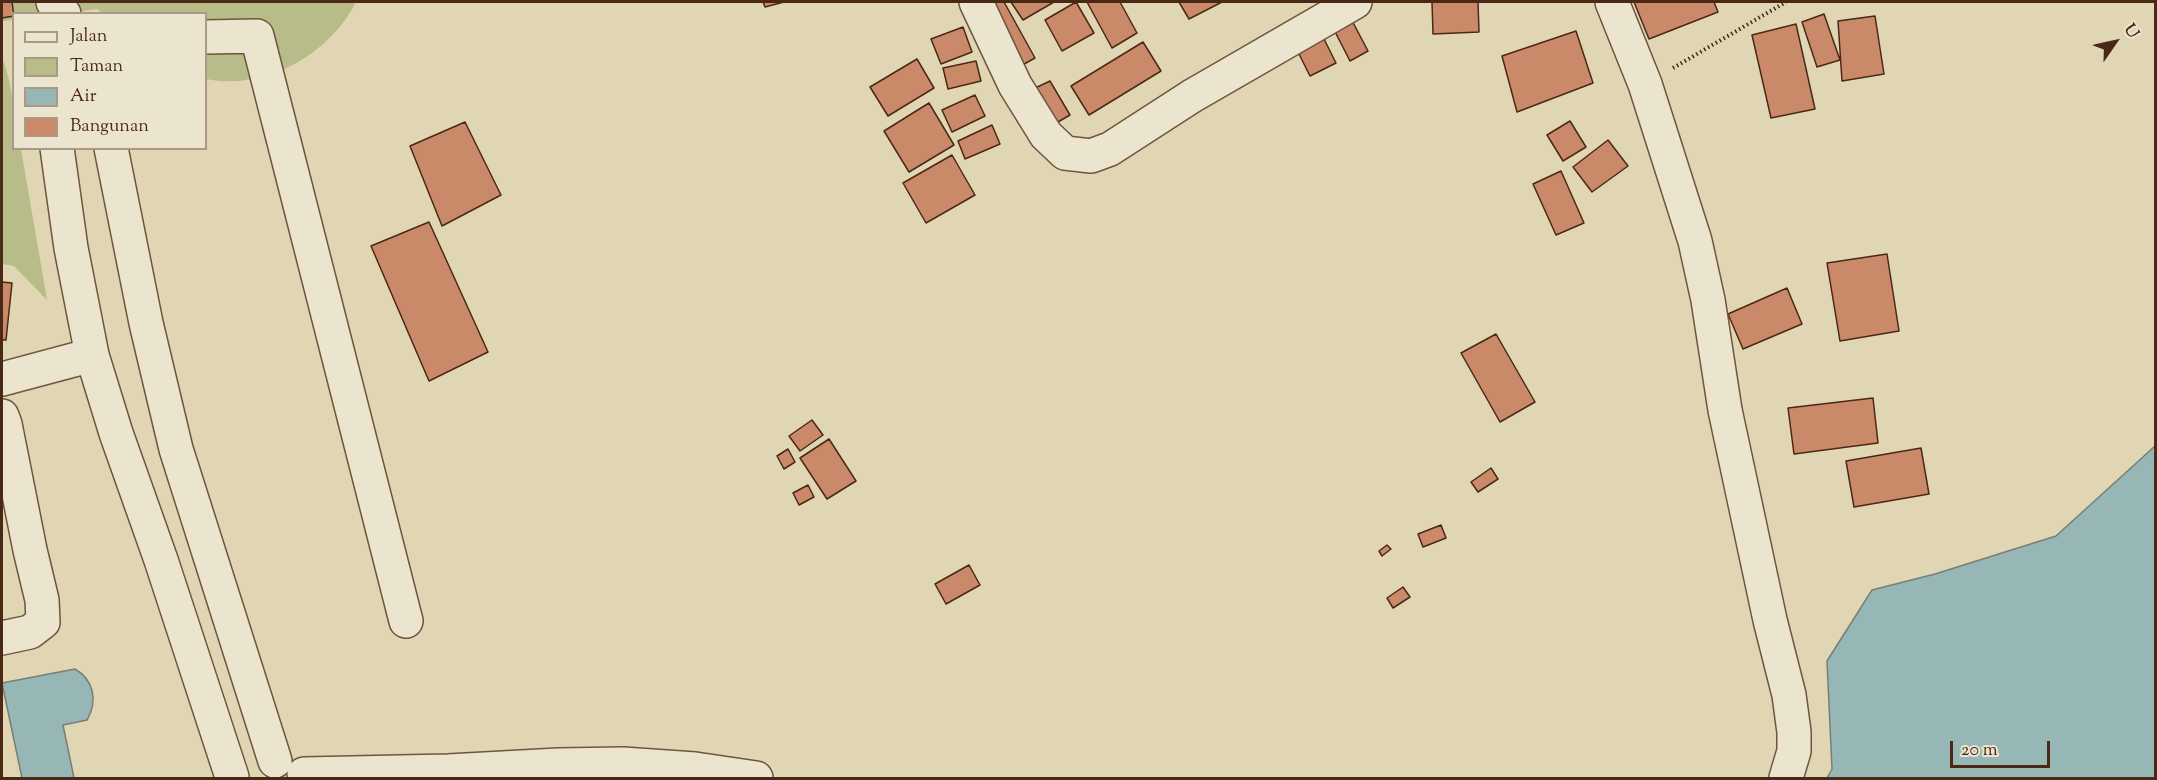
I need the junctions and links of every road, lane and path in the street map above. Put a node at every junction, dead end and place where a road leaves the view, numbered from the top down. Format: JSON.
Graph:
{"nodes":[{"id":1,"x":976,"y":2,"type":"edge"},
{"id":2,"x":1355,"y":2,"type":"edge"},
{"id":3,"x":1612,"y":2,"type":"edge"},
{"id":4,"x":1786,"y":2,"type":"edge"},
{"id":5,"x":207,"y":37,"type":"edge"},
{"id":6,"x":1645,"y":84,"type":"junction"},
{"id":7,"x":57,"y":150,"type":"edge"},
{"id":8,"x":111,"y":150,"type":"edge"},
{"id":9,"x":92,"y":355,"type":"junction"},
{"id":10,"x":2,"y":379,"type":"edge"},
{"id":11,"x":2,"y":416,"type":"edge"},
{"id":12,"x":406,"y":621,"type":"dead end"},
{"id":13,"x":2,"y":638,"type":"edge"},
{"id":14,"x":296,"y":771,"type":"edge"},
{"id":15,"x":232,"y":778,"type":"edge"},
{"id":16,"x":756,"y":778,"type":"edge"},
{"id":17,"x":1786,"y":778,"type":"edge"}],
"edges":[{"from":1,"to":2,"type":"street"},
{"from":3,"to":6,"type":"street"},
{"from":4,"to":6,"type":"path"},
{"from":5,"to":12,"type":"street"},
{"from":6,"to":17,"type":"street"},
{"from":7,"to":9,"type":"street"},
{"from":8,"to":14,"type":"street"},
{"from":9,"to":10,"type":"street"},
{"from":9,"to":15,"type":"street"},
{"from":11,"to":13,"type":"street"},
{"from":14,"to":15,"type":"street"},
{"from":14,"to":16,"type":"street"}]}
